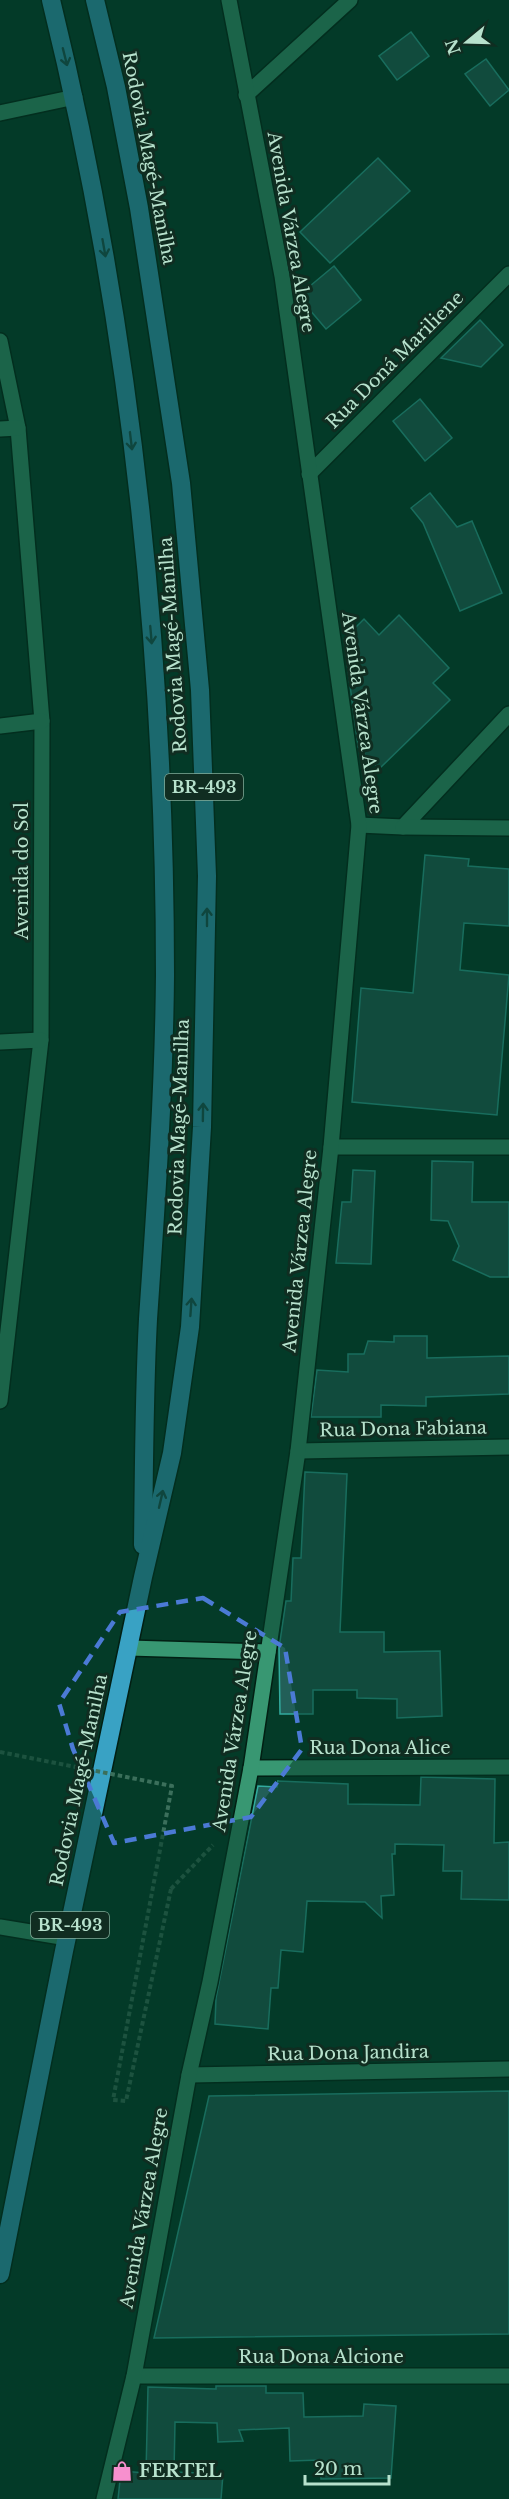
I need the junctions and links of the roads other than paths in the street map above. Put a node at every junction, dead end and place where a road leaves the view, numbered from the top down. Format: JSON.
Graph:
{"nodes":[{"id":1,"x":51,"y":0,"type":"edge"},
{"id":2,"x":95,"y":0,"type":"edge"},
{"id":3,"x":229,"y":0,"type":"edge"},
{"id":4,"x":350,"y":0,"type":"edge"},
{"id":5,"x":246,"y":95,"type":"junction"},
{"id":6,"x":75,"y":97,"type":"junction"},
{"id":7,"x":0,"y":113,"type":"edge"},
{"id":8,"x":509,"y":274,"type":"edge"},
{"id":9,"x":0,"y":341,"type":"edge"},
{"id":10,"x":18,"y":428,"type":"junction"},
{"id":11,"x":0,"y":429,"type":"edge"},
{"id":12,"x":309,"y":474,"type":"junction"},
{"id":13,"x":509,"y":714,"type":"edge"},
{"id":14,"x":42,"y":721,"type":"junction"},
{"id":15,"x":0,"y":726,"type":"edge"},
{"id":16,"x":358,"y":825,"type":"junction"},
{"id":17,"x":403,"y":827,"type":"junction"},
{"id":18,"x":509,"y":828,"type":"edge"},
{"id":19,"x":41,"y":1040,"type":"junction"},
{"id":20,"x":0,"y":1042,"type":"edge"},
{"id":21,"x":331,"y":1147,"type":"junction"},
{"id":22,"x":509,"y":1147,"type":"edge"},
{"id":23,"x":4,"y":1339,"type":"edge"},
{"id":24,"x":0,"y":1401,"type":"edge"},
{"id":25,"x":509,"y":1447,"type":"edge"},
{"id":26,"x":298,"y":1451,"type":"junction"},
{"id":27,"x":143,"y":1577,"type":"junction"},
{"id":28,"x":129,"y":1648,"type":"junction"},
{"id":29,"x":268,"y":1652,"type":"junction"},
{"id":30,"x":509,"y":1767,"type":"edge"},
{"id":31,"x":251,"y":1768,"type":"junction"},
{"id":32,"x":0,"y":1926,"type":"edge"},
{"id":33,"x":67,"y":1938,"type":"junction"},
{"id":34,"x":509,"y":2069,"type":"edge"},
{"id":35,"x":189,"y":2075,"type":"junction"},
{"id":36,"x":0,"y":2274,"type":"edge"},
{"id":37,"x":134,"y":2376,"type":"junction"},
{"id":38,"x":509,"y":2376,"type":"edge"},
{"id":39,"x":104,"y":2499,"type":"edge"}],
"edges":[{"from":1,"to":6,"type":"highway","name":"Rodovia Magé-Manilha","number":"BR-493","one_way":true},
{"from":27,"to":2,"type":"highway","name":"Rodovia Magé-Manilha","number":"BR-493","one_way":true},
{"from":3,"to":5,"type":"street","name":"Avenida Várzea Alegre"},
{"from":4,"to":5,"type":"street"},
{"from":5,"to":12,"type":"street","name":"Avenida Várzea Alegre"},
{"from":6,"to":7,"type":"street"},
{"from":6,"to":27,"type":"highway","name":"Rodovia Magé-Manilha","number":"BR-493","one_way":true},
{"from":8,"to":12,"type":"street","name":"Rua Doná Mariliene"},
{"from":9,"to":10,"type":"street","name":"Avenida do Sol"},
{"from":10,"to":11,"type":"street"},
{"from":10,"to":14,"type":"street","name":"Avenida do Sol"},
{"from":12,"to":16,"type":"street","name":"Avenida Várzea Alegre"},
{"from":13,"to":17,"type":"street"},
{"from":14,"to":15,"type":"street"},
{"from":14,"to":19,"type":"street","name":"Avenida do Sol"},
{"from":16,"to":17,"type":"street"},
{"from":16,"to":21,"type":"street","name":"Avenida Várzea Alegre"},
{"from":17,"to":18,"type":"street"},
{"from":19,"to":20,"type":"street"},
{"from":19,"to":23,"type":"street","name":"Avenida do Sol"},
{"from":21,"to":22,"type":"street"},
{"from":21,"to":26,"type":"street","name":"Avenida Várzea Alegre"},
{"from":23,"to":24,"type":"street","name":"Avenida do Sol"},
{"from":25,"to":26,"type":"street","name":"Rua Dona Fabiana"},
{"from":26,"to":29,"type":"street","name":"Avenida Várzea Alegre"},
{"from":27,"to":28,"type":"highway","name":"Rodovia Magé-Manilha","number":"BR-493"},
{"from":28,"to":29,"type":"street"},
{"from":28,"to":33,"type":"highway","name":"Rodovia Magé-Manilha","number":"BR-493"},
{"from":29,"to":31,"type":"street","name":"Avenida Várzea Alegre"},
{"from":30,"to":31,"type":"street","name":"Rua Dona Alice"},
{"from":31,"to":35,"type":"street","name":"Avenida Várzea Alegre"},
{"from":32,"to":33,"type":"street"},
{"from":33,"to":36,"type":"highway","name":"Rodovia Magé-Manilha","number":"BR-493"},
{"from":34,"to":35,"type":"street","name":"Rua Dona Jandira"},
{"from":35,"to":37,"type":"street","name":"Avenida Várzea Alegre"},
{"from":37,"to":38,"type":"street","name":"Rua Dona Alcione"},
{"from":37,"to":39,"type":"street","name":"Avenida Várzea Alegre"}]}
